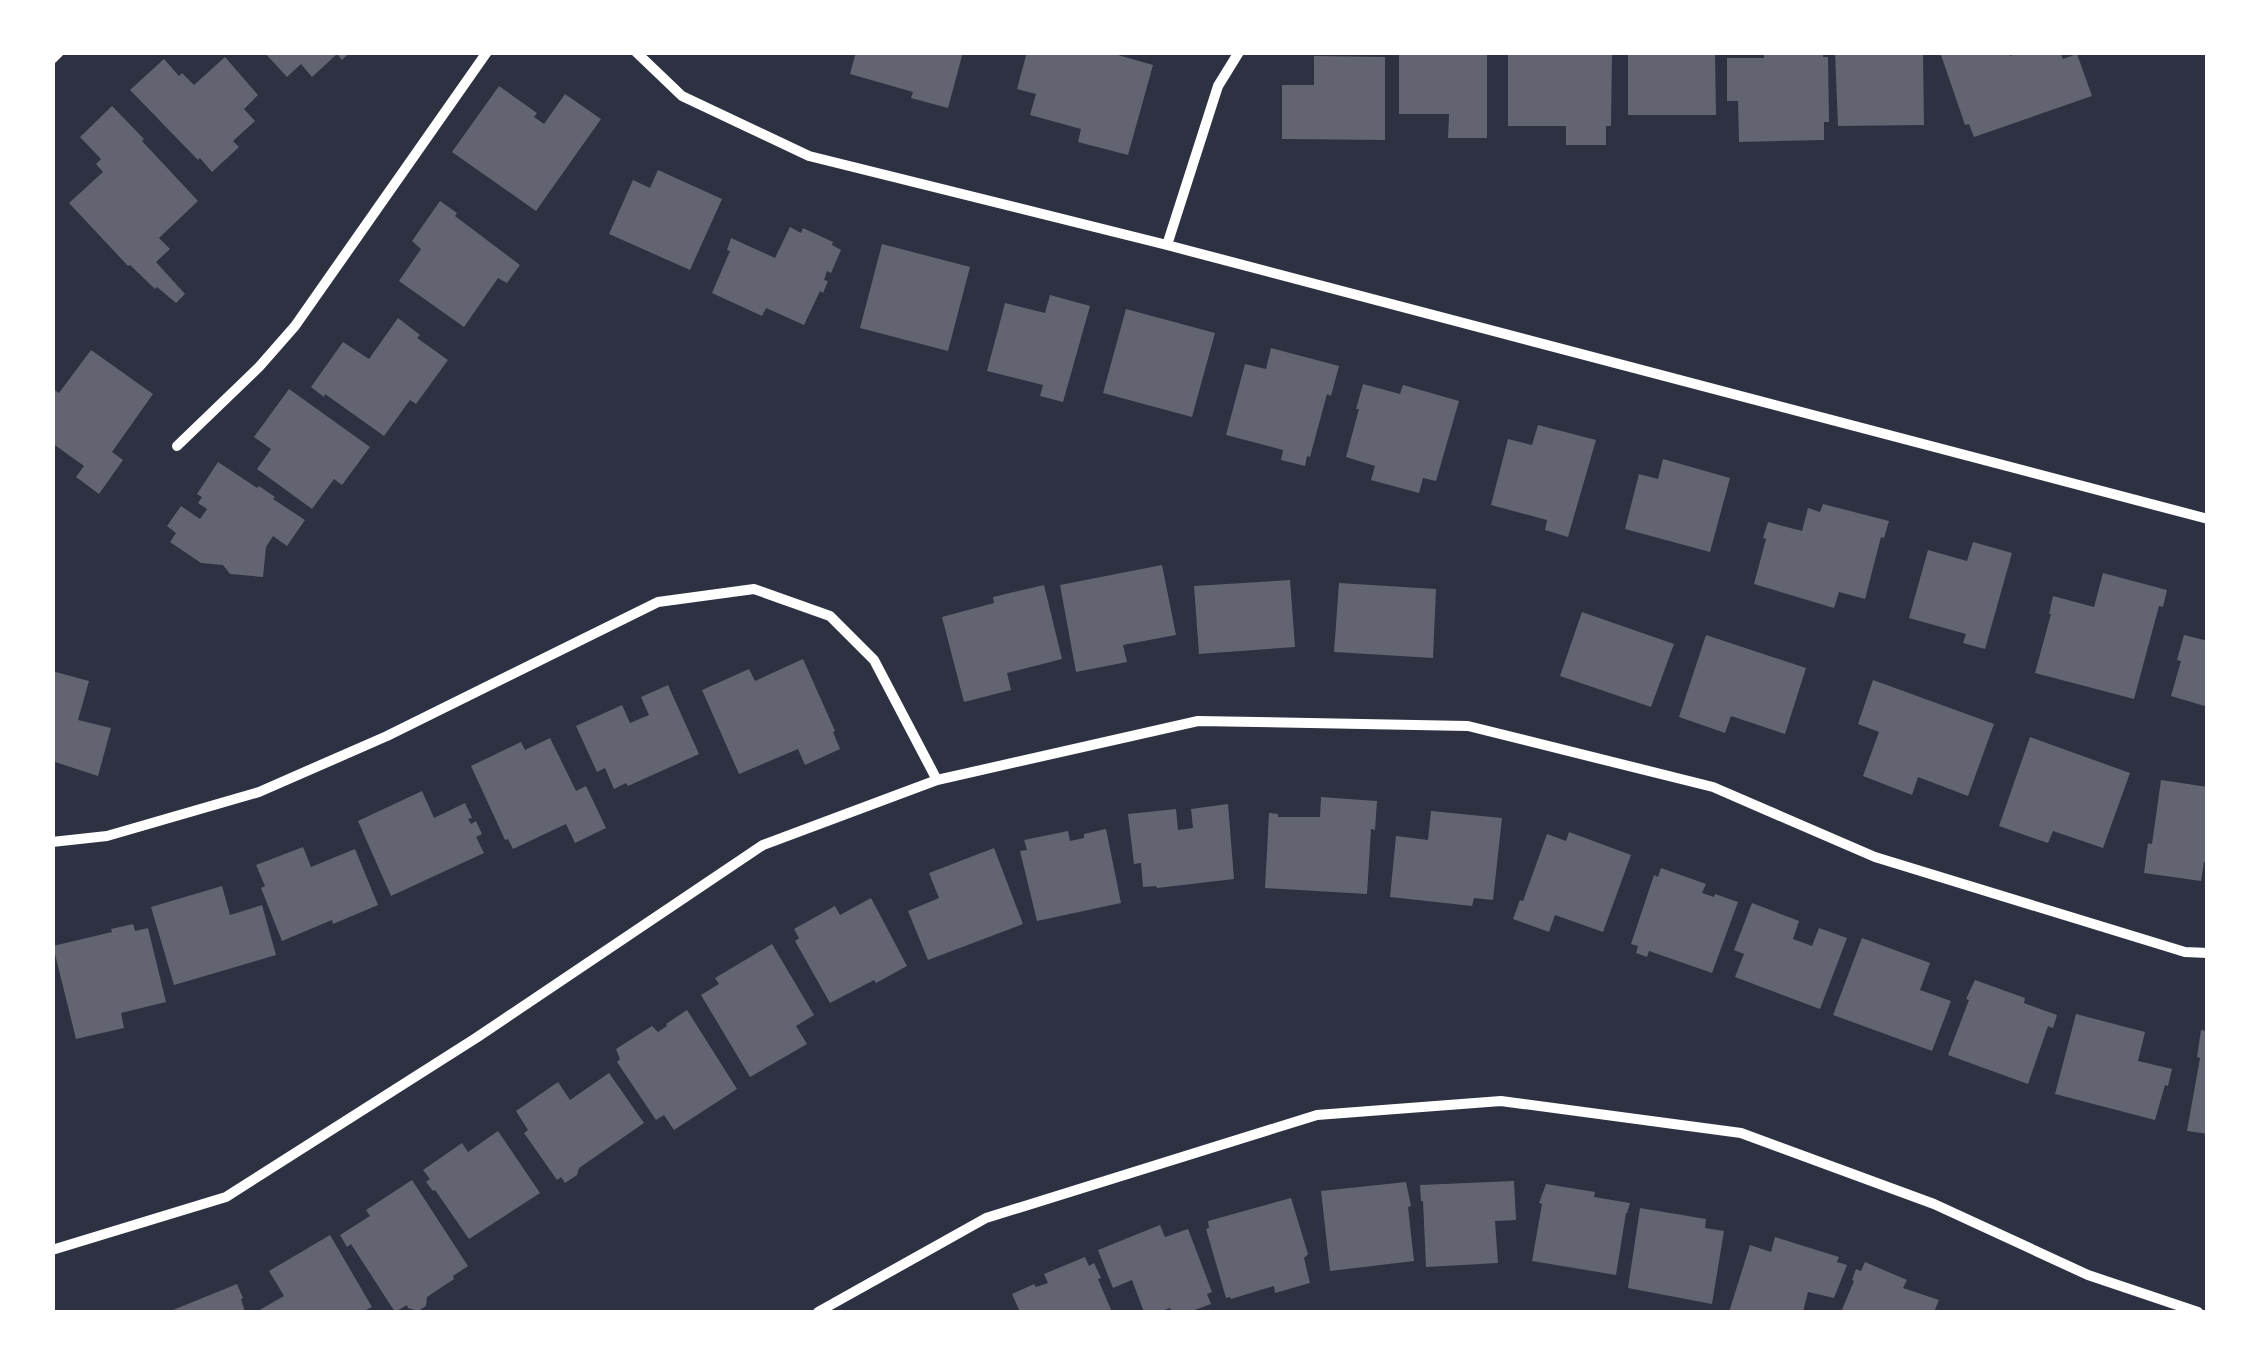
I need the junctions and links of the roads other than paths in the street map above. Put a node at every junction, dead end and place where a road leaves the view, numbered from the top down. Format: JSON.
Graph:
{"nodes":[{"id":1,"x":59,"y":52,"type":"edge"},
{"id":2,"x":487,"y":52,"type":"edge"},
{"id":3,"x":636,"y":52,"type":"edge"},
{"id":4,"x":1239,"y":52,"type":"edge"},
{"id":5,"x":52,"y":59,"type":"edge"},
{"id":6,"x":1167,"y":246,"type":"junction"},
{"id":7,"x":177,"y":446,"type":"dead end"},
{"id":8,"x":2208,"y":519,"type":"edge"},
{"id":9,"x":937,"y":780,"type":"junction"},
{"id":10,"x":52,"y":842,"type":"edge"},
{"id":11,"x":2208,"y":952,"type":"edge"},
{"id":12,"x":52,"y":1250,"type":"edge"},
{"id":13,"x":818,"y":1312,"type":"edge"},
{"id":14,"x":2198,"y":1312,"type":"edge"}],
"edges":[{"from":1,"to":5,"type":"street"},
{"from":2,"to":7,"type":"street"},
{"from":3,"to":6,"type":"street"},
{"from":4,"to":6,"type":"street"},
{"from":6,"to":8,"type":"street"},
{"from":9,"to":10,"type":"street"},
{"from":9,"to":11,"type":"street"},
{"from":9,"to":12,"type":"street"},
{"from":13,"to":14,"type":"street"}]}
